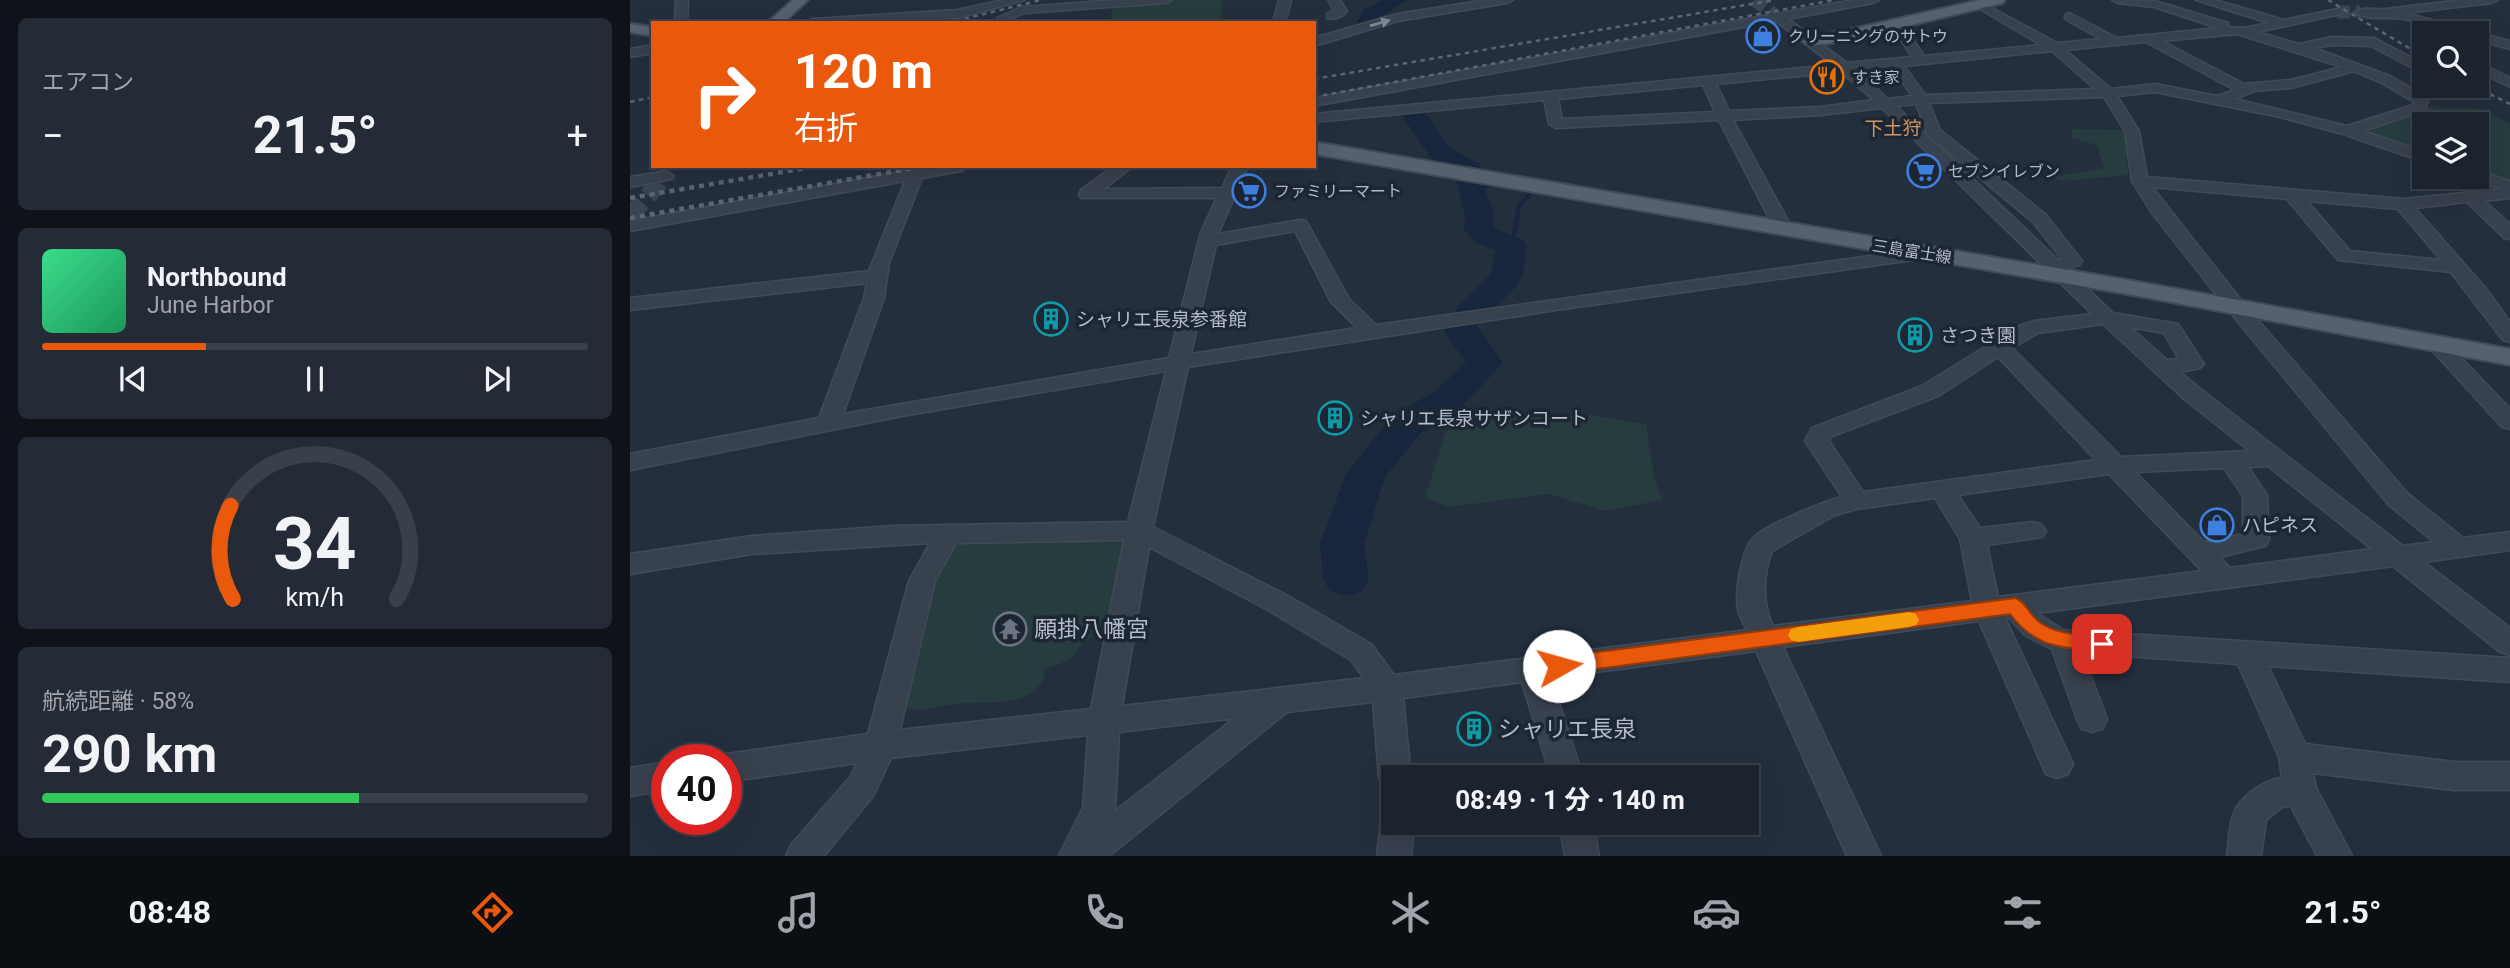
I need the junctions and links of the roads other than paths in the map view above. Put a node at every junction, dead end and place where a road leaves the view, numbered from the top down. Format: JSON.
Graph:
{"nodes":[{"id":1,"x":682,"y":0,"type":"edge"},
{"id":2,"x":801,"y":0,"type":"edge"},
{"id":3,"x":1166,"y":0,"type":"edge"},
{"id":4,"x":1285,"y":0,"type":"edge"},
{"id":5,"x":1335,"y":0,"type":"edge"},
{"id":6,"x":1507,"y":0,"type":"edge"},
{"id":7,"x":1873,"y":0,"type":"edge"},
{"id":8,"x":1998,"y":0,"type":"edge"},
{"id":9,"x":2118,"y":0,"type":"edge"},
{"id":10,"x":2202,"y":0,"type":"edge"},
{"id":11,"x":2249,"y":0,"type":"edge"},
{"id":12,"x":2388,"y":0,"type":"edge"},
{"id":13,"x":2491,"y":0,"type":"edge"},
{"id":14,"x":1975,"y":2,"type":"edge"},
{"id":15,"x":903,"y":4,"type":"dead end"},
{"id":16,"x":1016,"y":5,"type":"edge"},
{"id":17,"x":2447,"y":5,"type":"junction"},
{"id":18,"x":2411,"y":9,"type":"junction"},
{"id":19,"x":2337,"y":12,"type":"tunnel mouth"},
{"id":20,"x":2360,"y":12,"type":"tunnel mouth"},
{"id":21,"x":2472,"y":13,"type":"dead end"},
{"id":22,"x":2391,"y":14,"type":"junction"},
{"id":23,"x":1331,"y":16,"type":"dead end"},
{"id":24,"x":1776,"y":16,"type":"junction"},
{"id":25,"x":2068,"y":17,"type":"dead end"},
{"id":26,"x":2306,"y":17,"type":"junction"},
{"id":27,"x":892,"y":18,"type":"junction"},
{"id":28,"x":681,"y":21,"type":"edge"},
{"id":29,"x":776,"y":21,"type":"edge"},
{"id":30,"x":867,"y":21,"type":"edge"},
{"id":31,"x":992,"y":21,"type":"edge"},
{"id":32,"x":1280,"y":21,"type":"edge"},
{"id":33,"x":2419,"y":21,"type":"edge"},
{"id":34,"x":2280,"y":22,"type":"junction"},
{"id":35,"x":630,"y":28,"type":"edge"},
{"id":36,"x":1900,"y":29,"type":"dead end"},
{"id":37,"x":2412,"y":30,"type":"edge"},
{"id":38,"x":2242,"y":31,"type":"junction"},
{"id":39,"x":651,"y":32,"type":"edge"},
{"id":40,"x":2149,"y":39,"type":"junction"},
{"id":41,"x":2489,"y":39,"type":"edge"},
{"id":42,"x":1316,"y":41,"type":"edge"},
{"id":43,"x":1810,"y":41,"type":"junction"},
{"id":44,"x":2114,"y":41,"type":"junction"},
{"id":45,"x":2510,"y":45,"type":"edge"},
{"id":46,"x":2209,"y":46,"type":"dead end"},
{"id":47,"x":2054,"y":47,"type":"junction"},
{"id":48,"x":2300,"y":48,"type":"junction"},
{"id":49,"x":651,"y":49,"type":"edge"},
{"id":50,"x":2170,"y":50,"type":"junction"},
{"id":51,"x":630,"y":53,"type":"edge"},
{"id":52,"x":1920,"y":60,"type":"junction"},
{"id":53,"x":1896,"y":63,"type":"junction"},
{"id":54,"x":2412,"y":63,"type":"edge"},
{"id":55,"x":1844,"y":67,"type":"junction"},
{"id":56,"x":2356,"y":67,"type":"junction"},
{"id":57,"x":2489,"y":72,"type":"edge"},
{"id":58,"x":1707,"y":80,"type":"junction"},
{"id":59,"x":2510,"y":83,"type":"edge"},
{"id":60,"x":2412,"y":85,"type":"edge"},
{"id":61,"x":2398,"y":86,"type":"junction"},
{"id":62,"x":2244,"y":88,"type":"junction"},
{"id":63,"x":2108,"y":93,"type":"junction"},
{"id":64,"x":1550,"y":96,"type":"junction"},
{"id":65,"x":1921,"y":99,"type":"junction"},
{"id":66,"x":2218,"y":100,"type":"junction"},
{"id":67,"x":1316,"y":103,"type":"edge"},
{"id":68,"x":1885,"y":103,"type":"junction"},
{"id":69,"x":1725,"y":117,"type":"junction"},
{"id":70,"x":1316,"y":118,"type":"edge"},
{"id":71,"x":2348,"y":131,"type":"junction"},
{"id":72,"x":1316,"y":148,"type":"edge"},
{"id":73,"x":2412,"y":153,"type":"edge"},
{"id":74,"x":630,"y":167,"type":"edge"},
{"id":75,"x":951,"y":168,"type":"edge"},
{"id":76,"x":1122,"y":168,"type":"edge"},
{"id":77,"x":1239,"y":168,"type":"edge"},
{"id":78,"x":663,"y":172,"type":"edge"},
{"id":79,"x":915,"y":175,"type":"junction"},
{"id":80,"x":2489,"y":179,"type":"edge"},
{"id":81,"x":2140,"y":181,"type":"junction"},
{"id":82,"x":630,"y":182,"type":"edge"},
{"id":83,"x":2510,"y":186,"type":"edge"},
{"id":84,"x":1228,"y":192,"type":"junction"},
{"id":85,"x":2510,"y":193,"type":"edge"},
{"id":86,"x":2293,"y":195,"type":"junction"},
{"id":87,"x":2473,"y":199,"type":"junction"},
{"id":88,"x":2403,"y":204,"type":"junction"},
{"id":89,"x":630,"y":226,"type":"edge"},
{"id":90,"x":1784,"y":230,"type":"junction"},
{"id":91,"x":2510,"y":234,"type":"edge"},
{"id":92,"x":1208,"y":241,"type":"junction"},
{"id":93,"x":1927,"y":253,"type":"junction"},
{"id":94,"x":2456,"y":267,"type":"junction"},
{"id":95,"x":2061,"y":272,"type":"junction"},
{"id":96,"x":878,"y":276,"type":"junction"},
{"id":97,"x":630,"y":304,"type":"edge"},
{"id":98,"x":2236,"y":308,"type":"junction"},
{"id":99,"x":2107,"y":318,"type":"junction"},
{"id":100,"x":1370,"y":332,"type":"junction"},
{"id":101,"x":2510,"y":336,"type":"edge"},
{"id":102,"x":2438,"y":345,"type":"junction"},
{"id":103,"x":2000,"y":347,"type":"junction"},
{"id":104,"x":2510,"y":357,"type":"edge"},
{"id":105,"x":1178,"y":363,"type":"junction"},
{"id":106,"x":2162,"y":367,"type":"junction"},
{"id":107,"x":2510,"y":422,"type":"edge"},
{"id":108,"x":828,"y":424,"type":"junction"},
{"id":109,"x":2270,"y":458,"type":"junction"},
{"id":110,"x":2231,"y":460,"type":"junction"},
{"id":111,"x":630,"y":462,"type":"edge"},
{"id":112,"x":2117,"y":465,"type":"junction"},
{"id":113,"x":1942,"y":490,"type":"junction"},
{"id":114,"x":1857,"y":501,"type":"junction"},
{"id":115,"x":1139,"y":531,"type":"junction"},
{"id":116,"x":2034,"y":531,"type":"dead end"},
{"id":117,"x":944,"y":533,"type":"junction"},
{"id":118,"x":1973,"y":538,"type":"junction"},
{"id":119,"x":2510,"y":541,"type":"edge"},
{"id":120,"x":2456,"y":546,"type":"junction"},
{"id":121,"x":2199,"y":552,"type":"junction"},
{"id":122,"x":2397,"y":555,"type":"junction"},
{"id":123,"x":630,"y":564,"type":"edge"},
{"id":124,"x":2222,"y":576,"type":"junction"},
{"id":125,"x":2001,"y":607,"type":"junction"},
{"id":126,"x":1765,"y":639,"type":"junction"},
{"id":127,"x":2063,"y":642,"type":"junction"},
{"id":128,"x":2510,"y":644,"type":"edge"},
{"id":129,"x":2248,"y":653,"type":"junction"},
{"id":130,"x":1533,"y":669,"type":"junction"},
{"id":131,"x":2510,"y":670,"type":"edge"},
{"id":132,"x":1387,"y":688,"type":"junction"},
{"id":133,"x":1280,"y":700,"type":"junction"},
{"id":134,"x":2092,"y":719,"type":"dead end"},
{"id":135,"x":1104,"y":721,"type":"junction"},
{"id":136,"x":881,"y":746,"type":"junction"},
{"id":137,"x":2295,"y":757,"type":"junction"},
{"id":138,"x":2057,"y":764,"type":"dead end"},
{"id":139,"x":1394,"y":765,"type":"edge"},
{"id":140,"x":1563,"y":765,"type":"edge"},
{"id":141,"x":742,"y":766,"type":"edge"},
{"id":142,"x":2510,"y":776,"type":"edge"},
{"id":143,"x":651,"y":779,"type":"edge"},
{"id":144,"x":630,"y":782,"type":"edge"},
{"id":145,"x":2300,"y":790,"type":"junction"},
{"id":146,"x":1396,"y":835,"type":"edge"},
{"id":147,"x":1579,"y":835,"type":"edge"},
{"id":148,"x":803,"y":856,"type":"edge"},
{"id":149,"x":1076,"y":856,"type":"edge"},
{"id":150,"x":1083,"y":856,"type":"edge"},
{"id":151,"x":1394,"y":856,"type":"edge"},
{"id":152,"x":1583,"y":856,"type":"edge"},
{"id":153,"x":1864,"y":856,"type":"edge"},
{"id":154,"x":2244,"y":856,"type":"edge"},
{"id":155,"x":2335,"y":856,"type":"edge"}],
"edges":[{"from":1,"to":28,"type":"street"},
{"from":2,"to":29,"type":"main road"},
{"from":3,"to":16,"type":"street"},
{"from":4,"to":32,"type":"street"},
{"from":5,"to":23,"type":"street"},
{"from":42,"to":6,"type":"street","one_way":true},
{"from":7,"to":24,"type":"street"},
{"from":8,"to":14,"type":"main road"},
{"from":9,"to":38,"type":"street"},
{"from":10,"to":34,"type":"street"},
{"from":11,"to":26,"type":"street"},
{"from":12,"to":18,"type":"street"},
{"from":13,"to":17,"type":"street"},
{"from":14,"to":43,"type":"main road"},
{"from":14,"to":47,"type":"street"},
{"from":15,"to":27,"type":"street"},
{"from":16,"to":27,"type":"street"},
{"from":16,"to":31,"type":"street"},
{"from":17,"to":18,"type":"street"},
{"from":17,"to":21,"type":"street"},
{"from":18,"to":22,"type":"street"},
{"from":19,"to":26,"type":"street"},
{"from":20,"to":22,"type":"street"},
{"from":22,"to":33,"type":"street"},
{"from":22,"to":37,"type":"street"},
{"from":24,"to":43,"type":"street"},
{"from":24,"to":67,"type":"street"},
{"from":25,"to":44,"type":"street"},
{"from":26,"to":34,"type":"street"},
{"from":27,"to":30,"type":"street"},
{"from":34,"to":38,"type":"street"},
{"from":35,"to":39,"type":"main road"},
{"from":36,"to":52,"type":"street"},
{"from":38,"to":40,"type":"street"},
{"from":38,"to":48,"type":"street"},
{"from":40,"to":44,"type":"street"},
{"from":40,"to":50,"type":"street"},
{"from":41,"to":45,"type":"street"},
{"from":43,"to":55,"type":"street"},
{"from":44,"to":47,"type":"street"},
{"from":46,"to":50,"type":"street"},
{"from":47,"to":52,"type":"street"},
{"from":47,"to":63,"type":"street"},
{"from":48,"to":54,"type":"street"},
{"from":48,"to":56,"type":"street"},
{"from":49,"to":51,"type":"street"},
{"from":50,"to":62,"type":"street"},
{"from":52,"to":53,"type":"street"},
{"from":53,"to":55,"type":"street"},
{"from":53,"to":65,"type":"street"},
{"from":55,"to":58,"type":"street"},
{"from":55,"to":68,"type":"street"},
{"from":56,"to":61,"type":"street"},
{"from":56,"to":62,"type":"street"},
{"from":57,"to":59,"type":"street"},
{"from":58,"to":64,"type":"street"},
{"from":58,"to":69,"type":"street"},
{"from":60,"to":61,"type":"street"},
{"from":61,"to":71,"type":"street"},
{"from":62,"to":66,"type":"street"},
{"from":63,"to":65,"type":"street"},
{"from":63,"to":66,"type":"street"},
{"from":63,"to":81,"type":"street"},
{"from":64,"to":69,"type":"street"},
{"from":64,"to":70,"type":"street"},
{"from":65,"to":68,"type":"street"},
{"from":65,"to":95,"type":"street"},
{"from":66,"to":71,"type":"street"},
{"from":68,"to":69,"type":"street"},
{"from":68,"to":95,"type":"street"},
{"from":69,"to":90,"type":"street"},
{"from":71,"to":73,"type":"street"},
{"from":72,"to":90,"type":"main road","name":"三島富士線"},
{"from":74,"to":78,"type":"street"},
{"from":75,"to":79,"type":"street"},
{"from":76,"to":84,"type":"street"},
{"from":77,"to":84,"type":"street"},
{"from":78,"to":82,"type":"street"},
{"from":79,"to":89,"type":"street"},
{"from":79,"to":96,"type":"street"},
{"from":80,"to":83,"type":"street"},
{"from":81,"to":86,"type":"street"},
{"from":81,"to":98,"type":"street"},
{"from":84,"to":92,"type":"street"},
{"from":85,"to":87,"type":"street"},
{"from":86,"to":88,"type":"street"},
{"from":86,"to":94,"type":"street"},
{"from":87,"to":88,"type":"street"},
{"from":87,"to":91,"type":"street"},
{"from":88,"to":94,"type":"street"},
{"from":90,"to":93,"type":"main road","name":"三島富士線"},
{"from":92,"to":100,"type":"street"},
{"from":92,"to":105,"type":"street"},
{"from":93,"to":95,"type":"main road","name":"三島富士線"},
{"from":93,"to":100,"type":"street"},
{"from":94,"to":101,"type":"street"},
{"from":95,"to":98,"type":"main road","name":"三島富士線"},
{"from":95,"to":99,"type":"street"},
{"from":96,"to":97,"type":"street"},
{"from":96,"to":108,"type":"street"},
{"from":98,"to":102,"type":"main road","name":"三島富士線"},
{"from":98,"to":120,"type":"street"},
{"from":99,"to":103,"type":"street"},
{"from":99,"to":106,"type":"street"},
{"from":99,"to":106,"type":"street"},
{"from":100,"to":105,"type":"street"},
{"from":102,"to":104,"type":"main road","name":"三島富士線"},
{"from":102,"to":107,"type":"street"},
{"from":103,"to":112,"type":"street"},
{"from":103,"to":114,"type":"street"},
{"from":105,"to":108,"type":"street"},
{"from":105,"to":115,"type":"street"},
{"from":106,"to":109,"type":"street"},
{"from":108,"to":111,"type":"street"},
{"from":109,"to":110,"type":"street"},
{"from":109,"to":122,"type":"street"},
{"from":110,"to":112,"type":"street"},
{"from":110,"to":121,"type":"street"},
{"from":112,"to":113,"type":"street"},
{"from":112,"to":121,"type":"street"},
{"from":113,"to":114,"type":"street"},
{"from":113,"to":118,"type":"street"},
{"from":114,"to":126,"type":"street"},
{"from":115,"to":117,"type":"street"},
{"from":115,"to":132,"type":"street"},
{"from":115,"to":135,"type":"street"},
{"from":116,"to":118,"type":"street"},
{"from":117,"to":123,"type":"street"},
{"from":117,"to":136,"type":"street"},
{"from":118,"to":125,"type":"street"},
{"from":119,"to":120,"type":"street"},
{"from":120,"to":122,"type":"street"},
{"from":121,"to":124,"type":"street"},
{"from":122,"to":124,"type":"street"},
{"from":122,"to":128,"type":"street"},
{"from":124,"to":125,"type":"street"},
{"from":125,"to":126,"type":"street"},
{"from":125,"to":127,"type":"street"},
{"from":125,"to":138,"type":"street"},
{"from":126,"to":130,"type":"street"},
{"from":126,"to":153,"type":"street"},
{"from":127,"to":129,"type":"street"},
{"from":127,"to":134,"type":"street"},
{"from":129,"to":131,"type":"street"},
{"from":129,"to":137,"type":"street"},
{"from":130,"to":132,"type":"street"},
{"from":130,"to":140,"type":"street"},
{"from":132,"to":133,"type":"street"},
{"from":132,"to":139,"type":"street"},
{"from":133,"to":135,"type":"street"},
{"from":133,"to":150,"type":"street"},
{"from":135,"to":136,"type":"street"},
{"from":135,"to":149,"type":"street"},
{"from":136,"to":141,"type":"street"},
{"from":136,"to":148,"type":"street"},
{"from":137,"to":142,"type":"street"},
{"from":137,"to":145,"type":"street"},
{"from":143,"to":144,"type":"street"},
{"from":145,"to":154,"type":"street"},
{"from":145,"to":155,"type":"street"},
{"from":146,"to":151,"type":"street"},
{"from":147,"to":152,"type":"street"}]}
